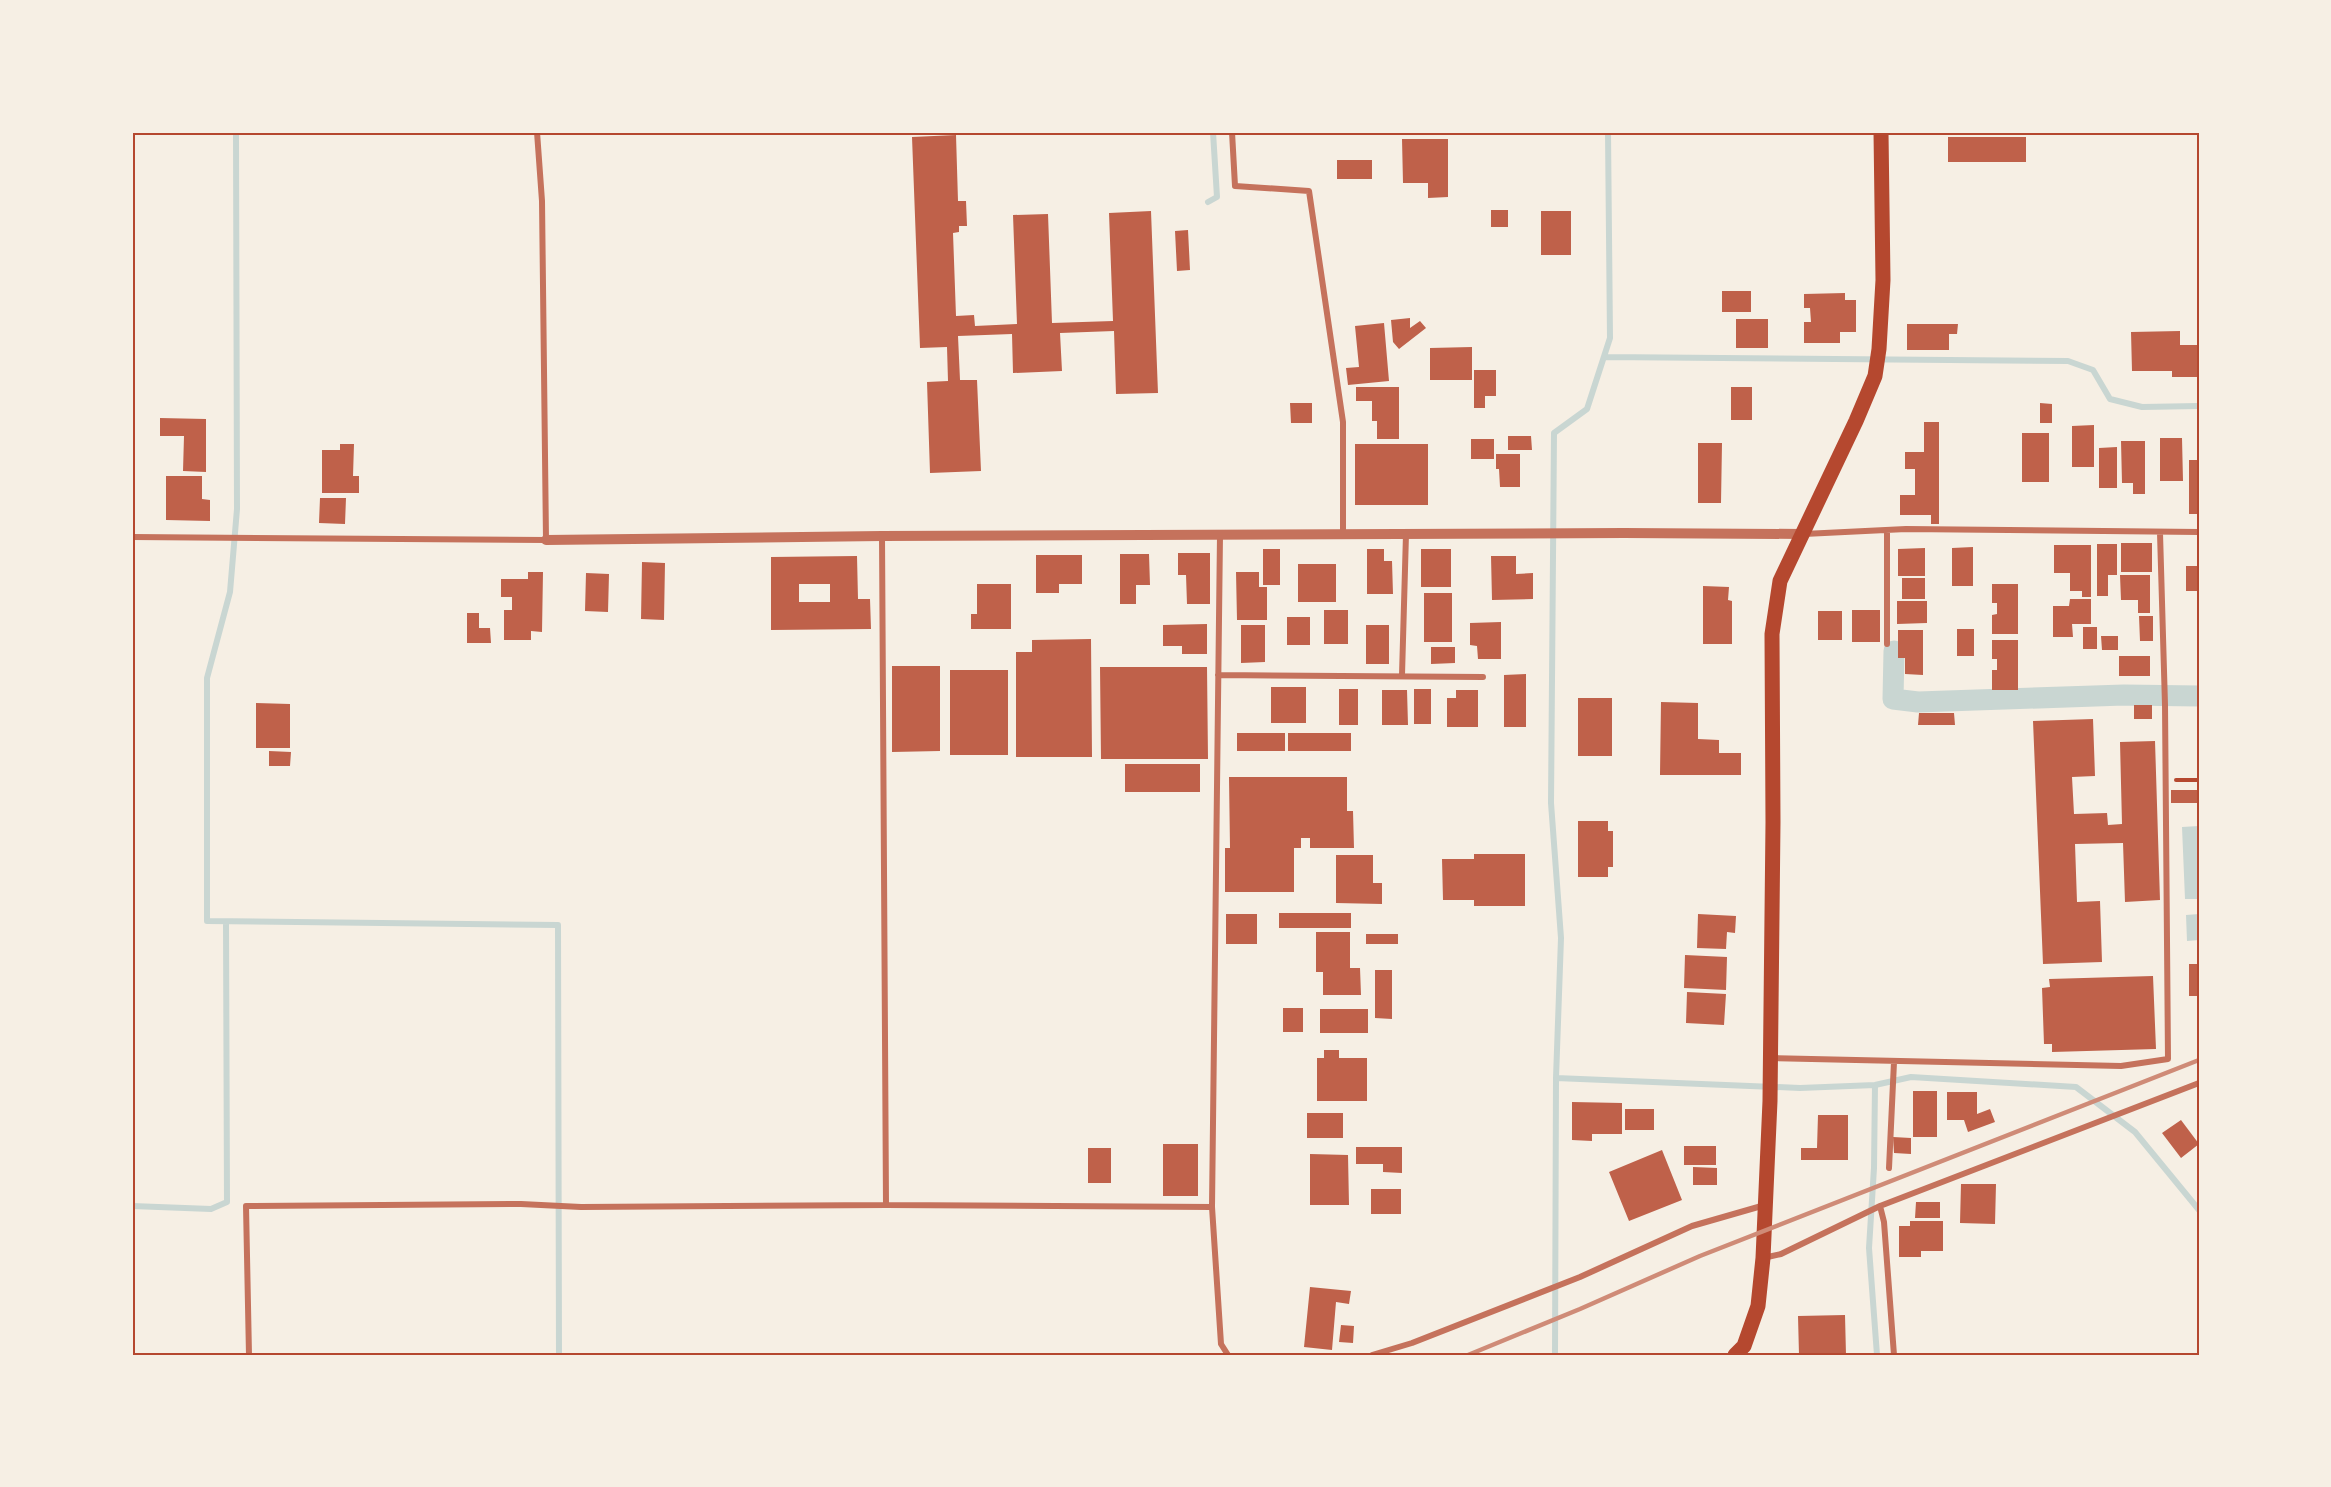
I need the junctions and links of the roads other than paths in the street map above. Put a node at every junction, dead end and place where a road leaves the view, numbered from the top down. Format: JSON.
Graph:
{"nodes":[{"id":1,"x":537,"y":132,"type":"edge"},
{"id":2,"x":1232,"y":132,"type":"edge"},
{"id":3,"x":1881,"y":132,"type":"edge"},
{"id":4,"x":1887,"y":531,"type":"junction"},
{"id":5,"x":2199,"y":532,"type":"edge"},
{"id":6,"x":2160,"y":533,"type":"junction"},
{"id":7,"x":1343,"y":534,"type":"junction"},
{"id":8,"x":1406,"y":534,"type":"junction"},
{"id":9,"x":1802,"y":534,"type":"junction"},
{"id":10,"x":1220,"y":535,"type":"junction"},
{"id":11,"x":882,"y":536,"type":"junction"},
{"id":12,"x":132,"y":537,"type":"edge"},
{"id":13,"x":546,"y":540,"type":"junction"},
{"id":14,"x":1887,"y":644,"type":"dead end"},
{"id":15,"x":1218,"y":675,"type":"junction"},
{"id":16,"x":1402,"y":675,"type":"junction"},
{"id":17,"x":1484,"y":677,"type":"dead end"},
{"id":18,"x":1769,"y":1058,"type":"junction"},
{"id":19,"x":1894,"y":1062,"type":"junction"},
{"id":20,"x":2199,"y":1083,"type":"edge"},
{"id":21,"x":1889,"y":1168,"type":"dead end"},
{"id":22,"x":886,"y":1205,"type":"junction"},
{"id":23,"x":1765,"y":1205,"type":"junction"},
{"id":24,"x":1880,"y":1206,"type":"junction"},
{"id":25,"x":1212,"y":1208,"type":"junction"},
{"id":26,"x":1763,"y":1258,"type":"junction"},
{"id":27,"x":249,"y":1355,"type":"edge"},
{"id":28,"x":1228,"y":1355,"type":"edge"},
{"id":29,"x":1372,"y":1355,"type":"edge"},
{"id":30,"x":1735,"y":1355,"type":"edge"},
{"id":31,"x":1893,"y":1355,"type":"edge"}],
"edges":[{"from":1,"to":13,"type":"street"},
{"from":2,"to":7,"type":"street"},
{"from":3,"to":9,"type":"main road"},
{"from":4,"to":6,"type":"street"},
{"from":4,"to":9,"type":"street"},
{"from":4,"to":14,"type":"street"},
{"from":5,"to":6,"type":"street"},
{"from":6,"to":19,"type":"street"},
{"from":7,"to":8,"type":"street"},
{"from":7,"to":10,"type":"street"},
{"from":8,"to":9,"type":"street"},
{"from":8,"to":16,"type":"street"},
{"from":9,"to":18,"type":"main road"},
{"from":10,"to":11,"type":"street"},
{"from":10,"to":15,"type":"street"},
{"from":11,"to":13,"type":"street"},
{"from":11,"to":22,"type":"street"},
{"from":12,"to":13,"type":"street"},
{"from":15,"to":16,"type":"street"},
{"from":15,"to":25,"type":"street"},
{"from":16,"to":17,"type":"street"},
{"from":18,"to":19,"type":"street"},
{"from":18,"to":23,"type":"main road"},
{"from":19,"to":21,"type":"street"},
{"from":20,"to":24,"type":"street"},
{"from":22,"to":25,"type":"street"},
{"from":22,"to":27,"type":"street"},
{"from":23,"to":26,"type":"main road"},
{"from":23,"to":29,"type":"street"},
{"from":24,"to":26,"type":"street"},
{"from":24,"to":31,"type":"street"},
{"from":25,"to":28,"type":"street"},
{"from":26,"to":30,"type":"main road"}]}
